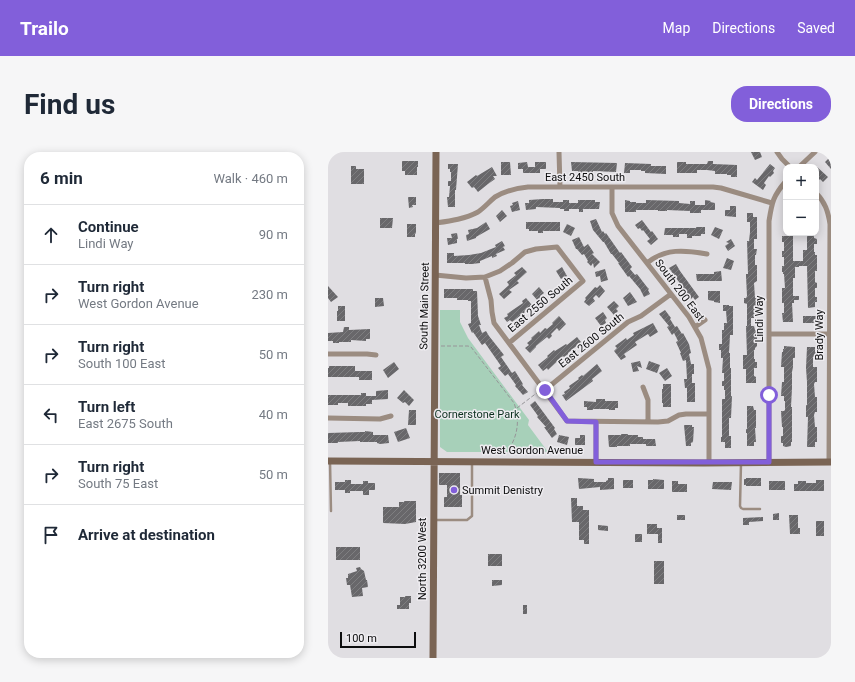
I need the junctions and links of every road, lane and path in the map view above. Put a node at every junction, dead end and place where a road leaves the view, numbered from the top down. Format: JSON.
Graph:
{"nodes":[{"id":1,"x":436,"y":152,"type":"edge"},
{"id":2,"x":560,"y":152,"type":"edge"},
{"id":3,"x":777,"y":152,"type":"edge"},
{"id":4,"x":815,"y":152,"type":"edge"},
{"id":5,"x":787,"y":164,"type":"edge"},
{"id":6,"x":803,"y":164,"type":"edge"},
{"id":7,"x":783,"y":185,"type":"edge"},
{"id":8,"x":560,"y":187,"type":"junction"},
{"id":9,"x":612,"y":187,"type":"junction"},
{"id":10,"x":819,"y":196,"type":"edge"},
{"id":11,"x":772,"y":203,"type":"junction"},
{"id":12,"x":829,"y":211,"type":"edge"},
{"id":13,"x":436,"y":223,"type":"junction"},
{"id":14,"x":707,"y":254,"type":"dead end"},
{"id":15,"x":647,"y":263,"type":"junction"},
{"id":16,"x":435,"y":275,"type":"junction"},
{"id":17,"x":485,"y":277,"type":"junction"},
{"id":18,"x":671,"y":294,"type":"junction"},
{"id":19,"x":705,"y":320,"type":"dead end"},
{"id":20,"x":695,"y":327,"type":"junction"},
{"id":21,"x":769,"y":334,"type":"junction"},
{"id":22,"x":829,"y":334,"type":"junction"},
{"id":23,"x":509,"y":343,"type":"junction"},
{"id":24,"x":439,"y":346,"type":"dead end"},
{"id":25,"x":328,"y":354,"type":"edge"},
{"id":26,"x":376,"y":355,"type":"dead end"},
{"id":27,"x":643,"y":387,"type":"dead end"},
{"id":28,"x":545,"y":390,"type":"junction"},
{"id":29,"x":538,"y":392,"type":"dead end"},
{"id":30,"x":516,"y":409,"type":"junction"},
{"id":31,"x":709,"y":414,"type":"junction"},
{"id":32,"x":391,"y":416,"type":"dead end"},
{"id":33,"x":328,"y":418,"type":"edge"},
{"id":34,"x":596,"y":422,"type":"junction"},
{"id":35,"x":648,"y":422,"type":"junction"},
{"id":36,"x":509,"y":449,"type":"dead end"},
{"id":37,"x":329,"y":461,"type":"edge"},
{"id":38,"x":433,"y":461,"type":"junction"},
{"id":39,"x":472,"y":461,"type":"junction"},
{"id":40,"x":596,"y":462,"type":"junction"},
{"id":41,"x":741,"y":462,"type":"junction"},
{"id":42,"x":769,"y":462,"type":"junction"},
{"id":43,"x":830,"y":462,"type":"edge"},
{"id":44,"x":709,"y":463,"type":"junction"},
{"id":45,"x":760,"y":509,"type":"dead end"},
{"id":46,"x":331,"y":511,"type":"dead end"},
{"id":47,"x":433,"y":520,"type":"junction"},
{"id":48,"x":433,"y":658,"type":"edge"}],
"edges":[{"from":1,"to":13,"type":"street","name":"South Main Street"},
{"from":2,"to":8,"type":"street"},
{"from":3,"to":5,"type":"street"},
{"from":4,"to":6,"type":"street"},
{"from":7,"to":11,"type":"street","name":"Lindi Way"},
{"from":8,"to":9,"type":"street","name":"East 2450 South"},
{"from":8,"to":13,"type":"street","name":"East 2450 South"},
{"from":9,"to":11,"type":"street","name":"East 2450 South"},
{"from":9,"to":15,"type":"street","name":"South 200 East"},
{"from":10,"to":12,"type":"street"},
{"from":11,"to":21,"type":"street","name":"Lindi Way"},
{"from":12,"to":22,"type":"street","name":"Brady Way"},
{"from":13,"to":16,"type":"street","name":"South Main Street"},
{"from":14,"to":15,"type":"street"},
{"from":15,"to":18,"type":"street","name":"South 200 East"},
{"from":16,"to":17,"type":"street"},
{"from":16,"to":38,"type":"street","name":"South Main Street"},
{"from":17,"to":23,"type":"street"},
{"from":17,"to":23,"type":"street","name":"East 2550 South"},
{"from":18,"to":20,"type":"street","name":"South 200 East"},
{"from":18,"to":28,"type":"street","name":"East 2600 South"},
{"from":19,"to":20,"type":"street"},
{"from":20,"to":31,"type":"street","name":"South 200 East"},
{"from":21,"to":22,"type":"street"},
{"from":21,"to":42,"type":"street","name":"Lindi Way"},
{"from":22,"to":43,"type":"street","name":"Brady Way"},
{"from":23,"to":28,"type":"street"},
{"from":24,"to":30,"type":"path"},
{"from":25,"to":26,"type":"street"},
{"from":27,"to":35,"type":"street"},
{"from":28,"to":34,"type":"street"},
{"from":29,"to":30,"type":"path"},
{"from":30,"to":36,"type":"path"},
{"from":31,"to":35,"type":"street"},
{"from":31,"to":44,"type":"street","name":"South 200 East"},
{"from":32,"to":33,"type":"street"},
{"from":34,"to":35,"type":"street"},
{"from":34,"to":40,"type":"street"},
{"from":37,"to":38,"type":"street","name":"West Gordon Avenue"},
{"from":37,"to":46,"type":"lane"},
{"from":38,"to":39,"type":"street","name":"West Gordon Avenue"},
{"from":38,"to":47,"type":"street","name":"North 3200 West"},
{"from":39,"to":40,"type":"street","name":"West Gordon Avenue"},
{"from":39,"to":47,"type":"lane"},
{"from":40,"to":44,"type":"street","name":"West Gordon Avenue"},
{"from":41,"to":42,"type":"street","name":"West Gordon Avenue"},
{"from":41,"to":44,"type":"street","name":"West Gordon Avenue"},
{"from":41,"to":45,"type":"lane"},
{"from":42,"to":43,"type":"street","name":"West Gordon Avenue"},
{"from":47,"to":48,"type":"street","name":"North 3200 West"}]}
